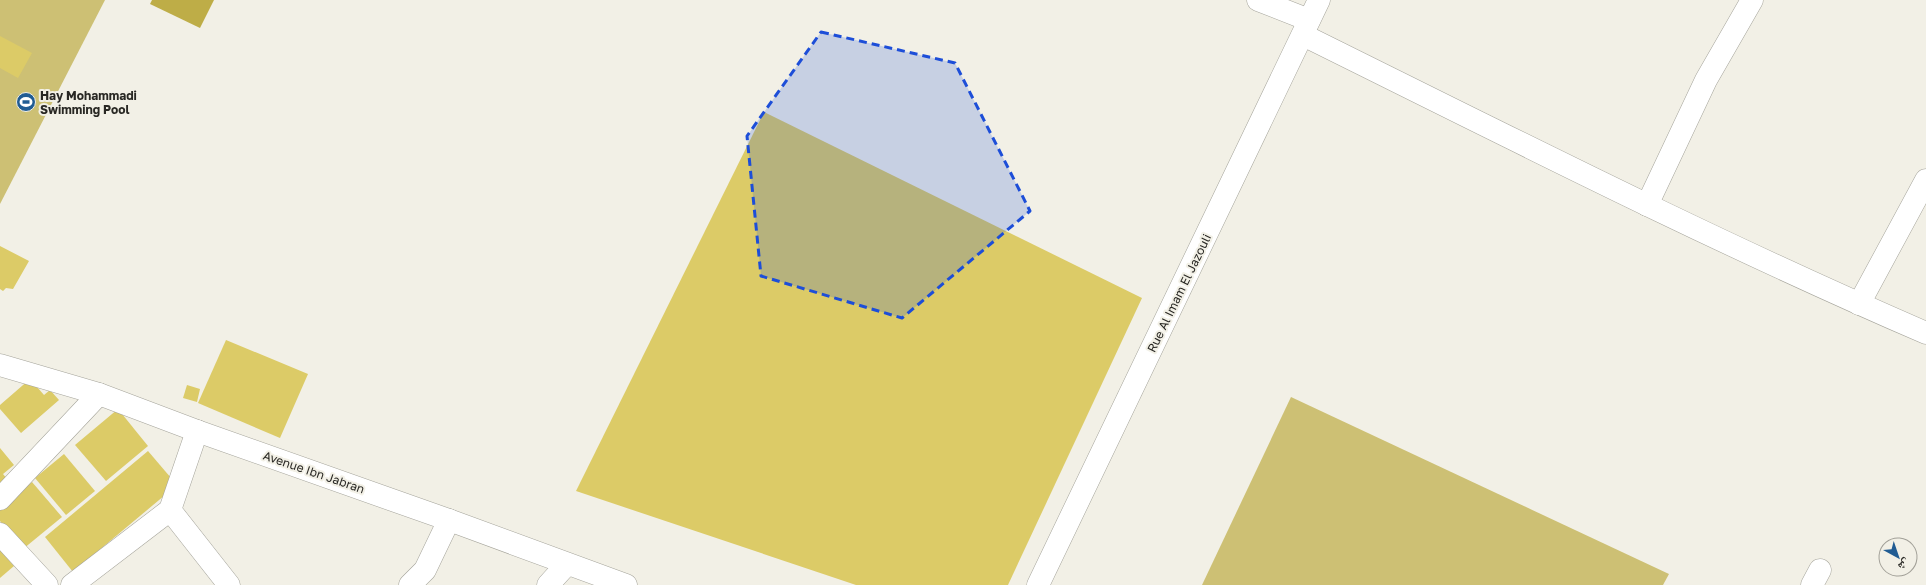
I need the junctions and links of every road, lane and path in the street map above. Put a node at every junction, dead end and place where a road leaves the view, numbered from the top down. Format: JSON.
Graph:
{"nodes":[{"id":1,"x":1258,"y":0,"type":"edge"},
{"id":2,"x":1319,"y":0,"type":"edge"},
{"id":3,"x":1752,"y":0,"type":"edge"},
{"id":4,"x":1306,"y":28,"type":"junction"},
{"id":5,"x":1926,"y":180,"type":"edge"},
{"id":6,"x":1647,"y":205,"type":"junction"},
{"id":7,"x":1859,"y":304,"type":"junction"},
{"id":8,"x":1926,"y":333,"type":"edge"},
{"id":9,"x":0,"y":365,"type":"edge"},
{"id":10,"x":99,"y":394,"type":"junction"},
{"id":11,"x":197,"y":431,"type":"junction"},
{"id":12,"x":0,"y":499,"type":"edge"},
{"id":13,"x":170,"y":510,"type":"junction"},
{"id":14,"x":449,"y":520,"type":"junction"},
{"id":15,"x":0,"y":534,"type":"edge"},
{"id":16,"x":567,"y":564,"type":"junction"},
{"id":17,"x":47,"y":585,"type":"edge"},
{"id":18,"x":72,"y":585,"type":"edge"},
{"id":19,"x":230,"y":585,"type":"edge"},
{"id":20,"x":410,"y":585,"type":"edge"},
{"id":21,"x":548,"y":585,"type":"edge"},
{"id":22,"x":626,"y":585,"type":"edge"},
{"id":23,"x":1038,"y":585,"type":"edge"}],
"edges":[{"from":1,"to":4,"type":"street"},
{"from":2,"to":4,"type":"street","name":"Rue Al Imam El Jazouli"},
{"from":3,"to":6,"type":"street"},
{"from":4,"to":6,"type":"street"},
{"from":4,"to":23,"type":"street","name":"Rue Al Imam El Jazouli"},
{"from":5,"to":7,"type":"street"},
{"from":6,"to":7,"type":"street"},
{"from":7,"to":8,"type":"street"},
{"from":9,"to":10,"type":"street","name":"Avenue Ibn Jabran"},
{"from":10,"to":11,"type":"street","name":"Avenue Ibn Jabran"},
{"from":10,"to":12,"type":"street"},
{"from":11,"to":13,"type":"street"},
{"from":11,"to":14,"type":"street","name":"Avenue Ibn Jabran"},
{"from":13,"to":18,"type":"street"},
{"from":13,"to":19,"type":"street"},
{"from":14,"to":16,"type":"street","name":"Avenue Ibn Jabran"},
{"from":14,"to":20,"type":"street"},
{"from":15,"to":17,"type":"street"},
{"from":16,"to":21,"type":"street"},
{"from":16,"to":22,"type":"street","name":"Avenue Ibn Jabran"}]}
